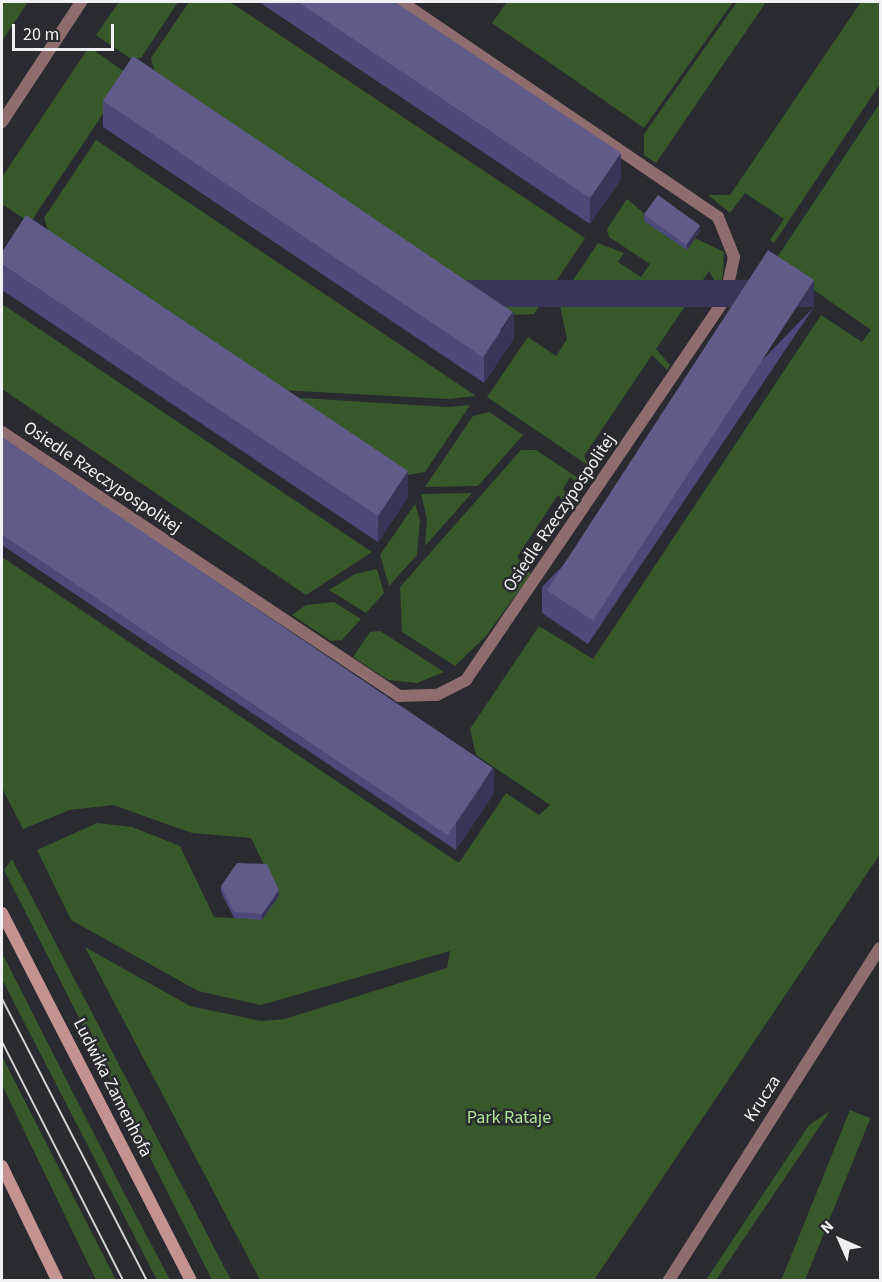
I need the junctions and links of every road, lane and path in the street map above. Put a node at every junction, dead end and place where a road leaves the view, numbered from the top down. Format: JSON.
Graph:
{"nodes":[{"id":1,"x":81,"y":2,"type":"edge"},
{"id":2,"x":402,"y":2,"type":"edge"},
{"id":3,"x":2,"y":122,"type":"edge"},
{"id":4,"x":2,"y":432,"type":"edge"},
{"id":5,"x":2,"y":912,"type":"edge"},
{"id":6,"x":880,"y":948,"type":"edge"},
{"id":7,"x":2,"y":1166,"type":"edge"},
{"id":8,"x":674,"y":1268,"type":"junction"},
{"id":9,"x":57,"y":1281,"type":"edge"},
{"id":10,"x":191,"y":1281,"type":"edge"},
{"id":11,"x":658,"y":1281,"type":"edge"},
{"id":12,"x":669,"y":1281,"type":"edge"}],
"edges":[{"from":1,"to":3,"type":"street"},
{"from":2,"to":4,"type":"street","name":"Osiedle Rzeczypospolitej"},
{"from":5,"to":10,"type":"main road","name":"Ludwika Zamenhofa"},
{"from":6,"to":8,"type":"street","name":"Krucza"},
{"from":7,"to":9,"type":"main road"},
{"from":8,"to":11,"type":"street","name":"Krucza"},
{"from":8,"to":12,"type":"street","name":"Krucza"}]}
